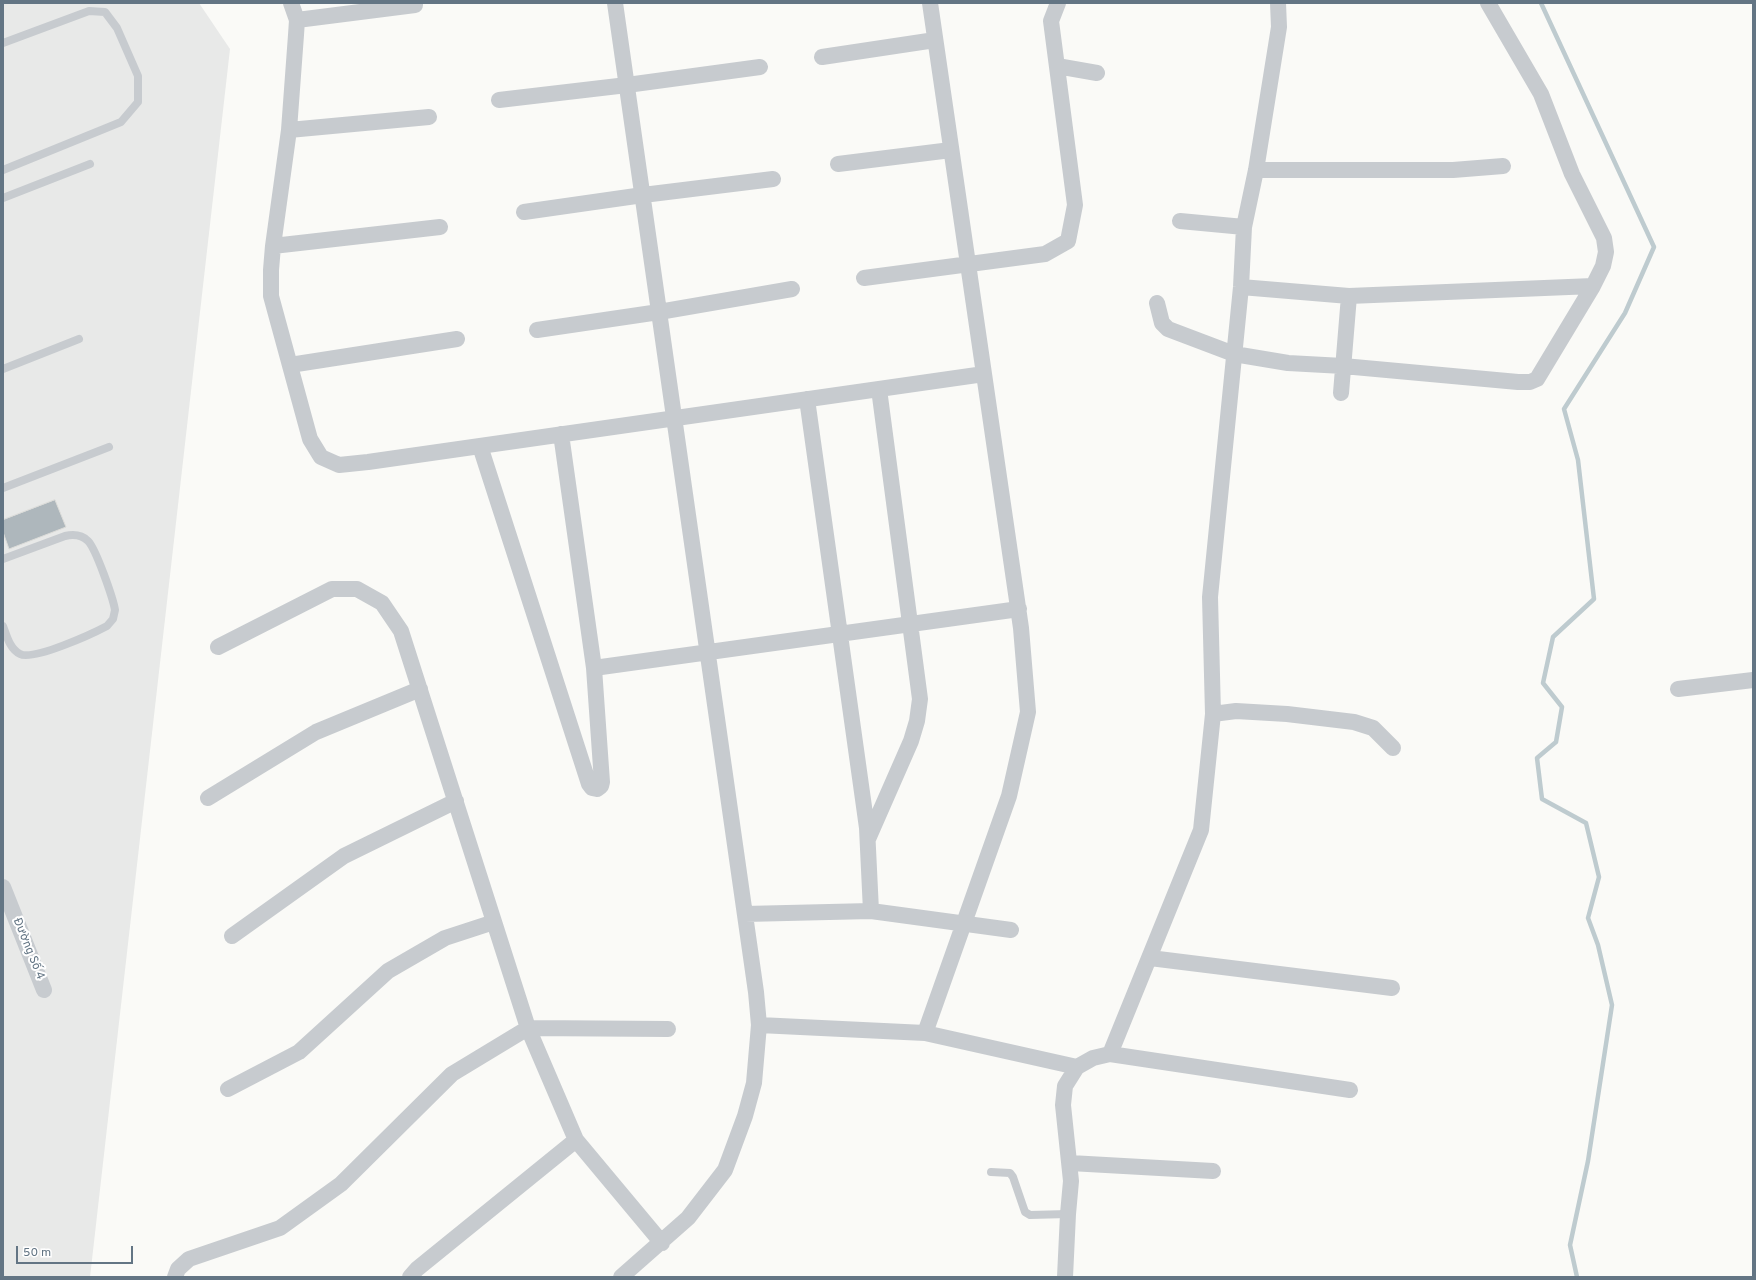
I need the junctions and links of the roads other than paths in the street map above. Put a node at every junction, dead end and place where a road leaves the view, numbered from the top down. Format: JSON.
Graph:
{"nodes":[{"id":1,"x":291,"y":3,"type":"edge"},
{"id":2,"x":615,"y":3,"type":"edge"},
{"id":3,"x":930,"y":3,"type":"edge"},
{"id":4,"x":1058,"y":3,"type":"edge"},
{"id":5,"x":1278,"y":3,"type":"edge"},
{"id":6,"x":1488,"y":3,"type":"edge"},
{"id":7,"x":415,"y":5,"type":"dead end"},
{"id":8,"x":297,"y":20,"type":"junction"},
{"id":9,"x":935,"y":40,"type":"junction"},
{"id":10,"x":3,"y":43,"type":"edge"},
{"id":11,"x":822,"y":57,"type":"dead end"},
{"id":12,"x":1057,"y":66,"type":"junction"},
{"id":13,"x":760,"y":67,"type":"dead end"},
{"id":14,"x":1097,"y":73,"type":"dead end"},
{"id":15,"x":627,"y":85,"type":"junction"},
{"id":16,"x":499,"y":100,"type":"dead end"},
{"id":17,"x":429,"y":117,"type":"dead end"},
{"id":18,"x":289,"y":130,"type":"junction"},
{"id":19,"x":951,"y":150,"type":"junction"},
{"id":20,"x":90,"y":164,"type":"dead end"},
{"id":21,"x":838,"y":164,"type":"dead end"},
{"id":22,"x":1503,"y":166,"type":"dead end"},
{"id":23,"x":3,"y":170,"type":"edge"},
{"id":24,"x":1256,"y":170,"type":"junction"},
{"id":25,"x":773,"y":179,"type":"dead end"},
{"id":26,"x":643,"y":194,"type":"junction"},
{"id":27,"x":3,"y":198,"type":"edge"},
{"id":28,"x":524,"y":212,"type":"dead end"},
{"id":29,"x":1180,"y":221,"type":"dead end"},
{"id":30,"x":440,"y":226,"type":"dead end"},
{"id":31,"x":1244,"y":227,"type":"junction"},
{"id":32,"x":272,"y":246,"type":"junction"},
{"id":33,"x":968,"y":263,"type":"junction"},
{"id":34,"x":864,"y":278,"type":"dead end"},
{"id":35,"x":1594,"y":286,"type":"junction"},
{"id":36,"x":1241,"y":287,"type":"junction"},
{"id":37,"x":792,"y":289,"type":"dead end"},
{"id":38,"x":1349,"y":296,"type":"junction"},
{"id":39,"x":1157,"y":303,"type":"dead end"},
{"id":40,"x":659,"y":312,"type":"junction"},
{"id":41,"x":537,"y":330,"type":"dead end"},
{"id":42,"x":79,"y":339,"type":"dead end"},
{"id":43,"x":457,"y":339,"type":"dead end"},
{"id":44,"x":1234,"y":354,"type":"junction"},
{"id":45,"x":290,"y":365,"type":"junction"},
{"id":46,"x":1344,"y":366,"type":"junction"},
{"id":47,"x":3,"y":369,"type":"edge"},
{"id":48,"x":984,"y":374,"type":"junction"},
{"id":49,"x":879,"y":389,"type":"junction"},
{"id":50,"x":1342,"y":393,"type":"dead end"},
{"id":51,"x":807,"y":399,"type":"junction"},
{"id":52,"x":674,"y":418,"type":"junction"},
{"id":53,"x":561,"y":434,"type":"junction"},
{"id":54,"x":480,"y":446,"type":"junction"},
{"id":55,"x":109,"y":447,"type":"dead end"},
{"id":56,"x":3,"y":488,"type":"edge"},
{"id":57,"x":3,"y":559,"type":"edge"},
{"id":58,"x":1019,"y":609,"type":"junction"},
{"id":59,"x":910,"y":624,"type":"junction"},
{"id":60,"x":3,"y":626,"type":"edge"},
{"id":61,"x":840,"y":634,"type":"junction"},
{"id":62,"x":218,"y":646,"type":"dead end"},
{"id":63,"x":708,"y":653,"type":"junction"},
{"id":64,"x":594,"y":668,"type":"junction"},
{"id":65,"x":1753,"y":680,"type":"edge"},
{"id":66,"x":420,"y":689,"type":"junction"},
{"id":67,"x":1678,"y":689,"type":"dead end"},
{"id":68,"x":1213,"y":714,"type":"junction"},
{"id":69,"x":1393,"y":748,"type":"dead end"},
{"id":70,"x":208,"y":798,"type":"dead end"},
{"id":71,"x":456,"y":801,"type":"junction"},
{"id":72,"x":868,"y":840,"type":"junction"},
{"id":73,"x":3,"y":887,"type":"edge"},
{"id":74,"x":871,"y":911,"type":"junction"},
{"id":75,"x":745,"y":914,"type":"junction"},
{"id":76,"x":494,"y":922,"type":"junction"},
{"id":77,"x":964,"y":924,"type":"junction"},
{"id":78,"x":1011,"y":930,"type":"dead end"},
{"id":79,"x":232,"y":936,"type":"dead end"},
{"id":80,"x":1150,"y":958,"type":"junction"},
{"id":81,"x":1392,"y":988,"type":"dead end"},
{"id":82,"x":44,"y":990,"type":"dead end"},
{"id":83,"x":759,"y":1026,"type":"junction"},
{"id":84,"x":528,"y":1028,"type":"junction"},
{"id":85,"x":668,"y":1029,"type":"dead end"},
{"id":86,"x":925,"y":1033,"type":"junction"},
{"id":87,"x":1110,"y":1054,"type":"junction"},
{"id":88,"x":1077,"y":1067,"type":"junction"},
{"id":89,"x":228,"y":1089,"type":"dead end"},
{"id":90,"x":1350,"y":1090,"type":"dead end"},
{"id":91,"x":576,"y":1140,"type":"junction"},
{"id":92,"x":1070,"y":1163,"type":"junction"},
{"id":93,"x":1213,"y":1171,"type":"dead end"},
{"id":94,"x":991,"y":1172,"type":"dead end"},
{"id":95,"x":1068,"y":1214,"type":"junction"},
{"id":96,"x":662,"y":1243,"type":"junction"},
{"id":97,"x":174,"y":1277,"type":"edge"},
{"id":98,"x":410,"y":1277,"type":"edge"},
{"id":99,"x":622,"y":1277,"type":"edge"},
{"id":100,"x":1065,"y":1277,"type":"edge"}],
"edges":[{"from":1,"to":8,"type":"street"},
{"from":2,"to":15,"type":"street"},
{"from":3,"to":9,"type":"street"},
{"from":4,"to":12,"type":"street"},
{"from":5,"to":24,"type":"street"},
{"from":6,"to":35,"type":"street"},
{"from":7,"to":8,"type":"street"},
{"from":8,"to":18,"type":"street"},
{"from":9,"to":11,"type":"street"},
{"from":9,"to":19,"type":"street"},
{"from":10,"to":23,"type":"lane"},
{"from":12,"to":14,"type":"street"},
{"from":12,"to":33,"type":"street"},
{"from":13,"to":15,"type":"street"},
{"from":15,"to":16,"type":"street"},
{"from":15,"to":26,"type":"street"},
{"from":17,"to":18,"type":"street"},
{"from":18,"to":32,"type":"street"},
{"from":19,"to":21,"type":"street"},
{"from":19,"to":33,"type":"street"},
{"from":20,"to":27,"type":"lane"},
{"from":22,"to":24,"type":"street"},
{"from":24,"to":31,"type":"street"},
{"from":25,"to":26,"type":"street"},
{"from":26,"to":28,"type":"street"},
{"from":26,"to":40,"type":"street"},
{"from":29,"to":31,"type":"street"},
{"from":30,"to":32,"type":"street"},
{"from":31,"to":36,"type":"street"},
{"from":32,"to":45,"type":"street"},
{"from":33,"to":34,"type":"street"},
{"from":33,"to":48,"type":"street"},
{"from":35,"to":38,"type":"street"},
{"from":35,"to":46,"type":"street"},
{"from":36,"to":38,"type":"street"},
{"from":36,"to":44,"type":"street"},
{"from":37,"to":40,"type":"street"},
{"from":38,"to":46,"type":"street"},
{"from":39,"to":44,"type":"street"},
{"from":40,"to":41,"type":"street"},
{"from":40,"to":52,"type":"street"},
{"from":42,"to":47,"type":"lane"},
{"from":43,"to":45,"type":"street"},
{"from":44,"to":46,"type":"street"},
{"from":44,"to":68,"type":"street"},
{"from":45,"to":54,"type":"street"},
{"from":46,"to":50,"type":"street"},
{"from":48,"to":49,"type":"street"},
{"from":48,"to":58,"type":"street"},
{"from":49,"to":51,"type":"street"},
{"from":49,"to":59,"type":"street"},
{"from":51,"to":52,"type":"street"},
{"from":51,"to":61,"type":"street"},
{"from":52,"to":53,"type":"street"},
{"from":52,"to":63,"type":"street"},
{"from":53,"to":54,"type":"street"},
{"from":53,"to":64,"type":"street"},
{"from":54,"to":64,"type":"street"},
{"from":55,"to":56,"type":"lane"},
{"from":57,"to":60,"type":"lane"},
{"from":58,"to":59,"type":"street"},
{"from":58,"to":77,"type":"street"},
{"from":59,"to":61,"type":"street"},
{"from":59,"to":72,"type":"street"},
{"from":61,"to":63,"type":"street"},
{"from":61,"to":72,"type":"street"},
{"from":62,"to":66,"type":"street"},
{"from":63,"to":64,"type":"street"},
{"from":63,"to":75,"type":"street"},
{"from":65,"to":67,"type":"street"},
{"from":66,"to":70,"type":"street"},
{"from":66,"to":71,"type":"street"},
{"from":68,"to":69,"type":"street"},
{"from":68,"to":80,"type":"street"},
{"from":71,"to":76,"type":"street"},
{"from":71,"to":79,"type":"street"},
{"from":72,"to":74,"type":"street"},
{"from":73,"to":82,"type":"street","name":"Đường Số 4"},
{"from":74,"to":75,"type":"street"},
{"from":74,"to":77,"type":"street"},
{"from":75,"to":83,"type":"street"},
{"from":76,"to":84,"type":"street"},
{"from":76,"to":89,"type":"street"},
{"from":77,"to":78,"type":"street"},
{"from":77,"to":86,"type":"street"},
{"from":80,"to":81,"type":"street"},
{"from":80,"to":87,"type":"street"},
{"from":83,"to":86,"type":"street"},
{"from":83,"to":96,"type":"street"},
{"from":84,"to":85,"type":"street"},
{"from":84,"to":91,"type":"street"},
{"from":84,"to":97,"type":"street"},
{"from":86,"to":88,"type":"street"},
{"from":87,"to":88,"type":"street"},
{"from":87,"to":90,"type":"street"},
{"from":88,"to":92,"type":"street"},
{"from":91,"to":96,"type":"street"},
{"from":91,"to":98,"type":"street"},
{"from":92,"to":93,"type":"street"},
{"from":92,"to":95,"type":"street"},
{"from":94,"to":95,"type":"lane"},
{"from":95,"to":100,"type":"street"},
{"from":96,"to":99,"type":"street"}]}
